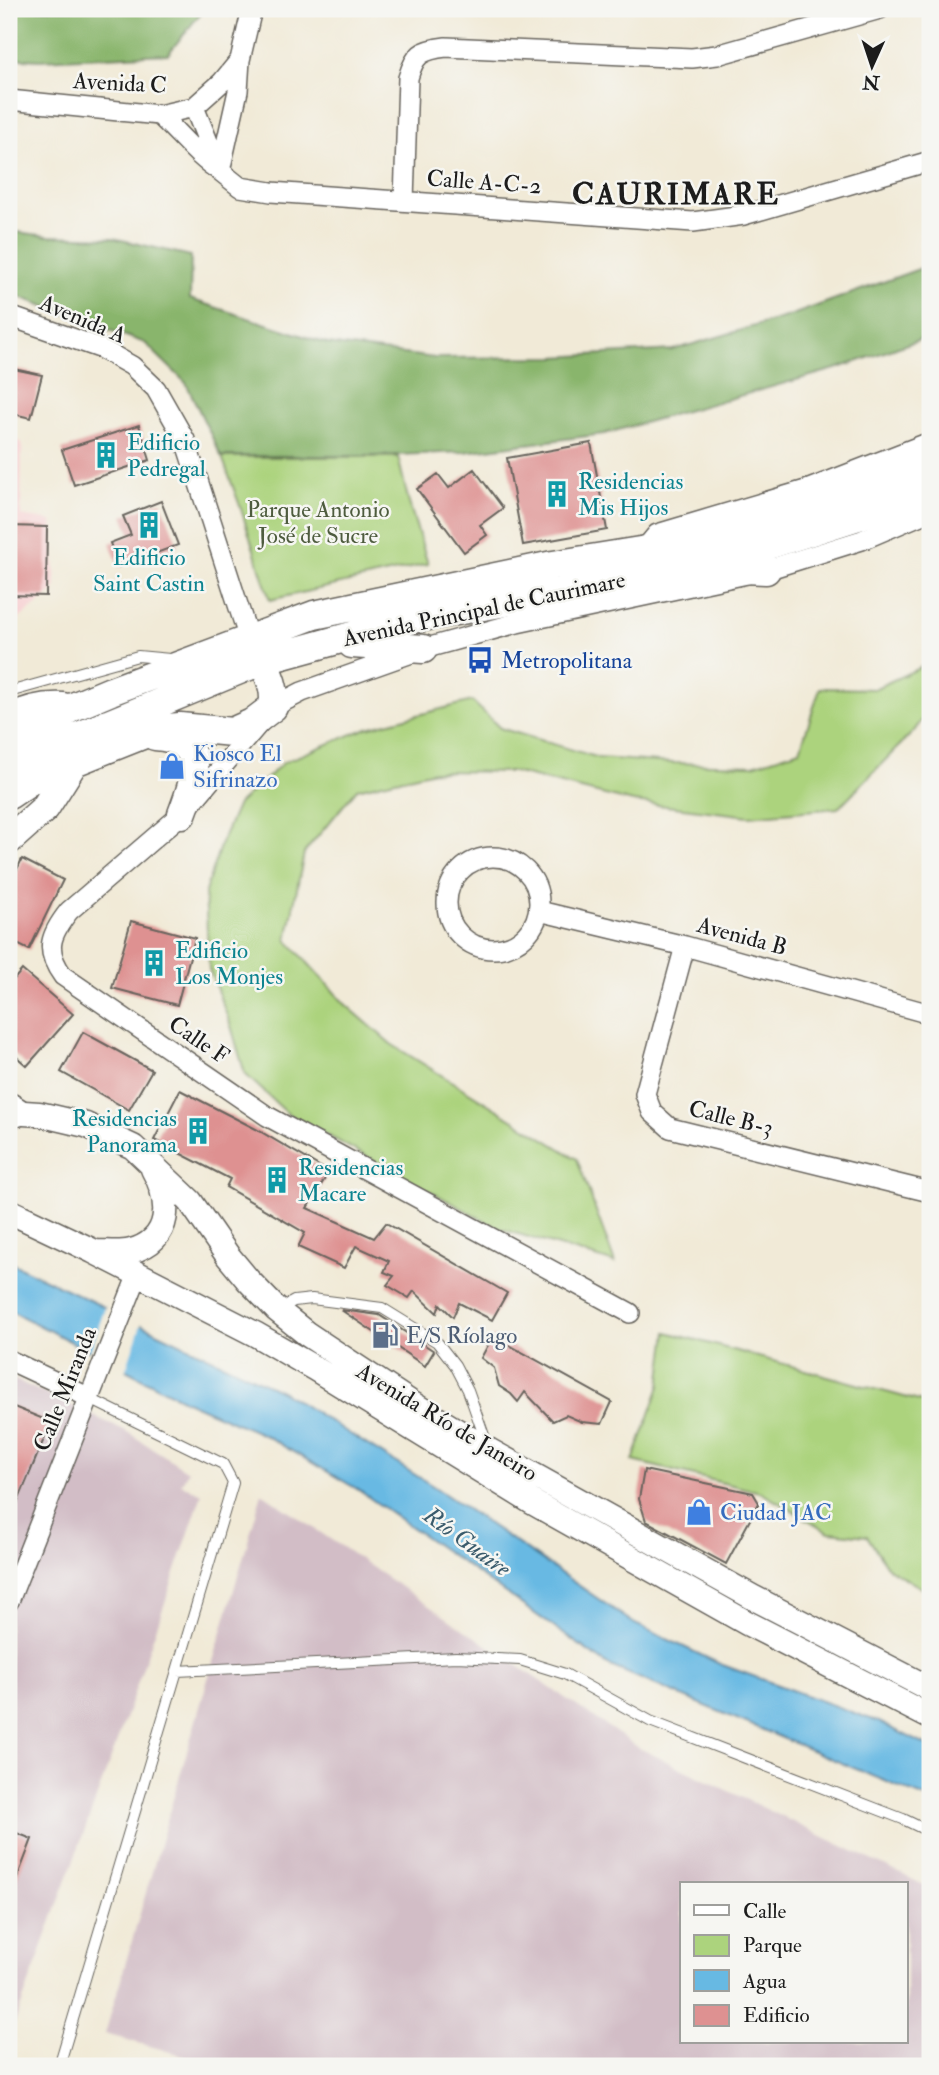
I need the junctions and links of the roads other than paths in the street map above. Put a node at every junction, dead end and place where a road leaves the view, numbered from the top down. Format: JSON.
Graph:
{"nodes":[{"id":1,"x":252,"y":9,"type":"edge"},
{"id":2,"x":880,"y":9,"type":"edge"},
{"id":3,"x":240,"y":60,"type":"junction"},
{"id":4,"x":9,"y":100,"type":"edge"},
{"id":5,"x":194,"y":107,"type":"junction"},
{"id":6,"x":159,"y":115,"type":"junction"},
{"id":7,"x":930,"y":161,"type":"edge"},
{"id":8,"x":220,"y":170,"type":"junction"},
{"id":9,"x":404,"y":201,"type":"junction"},
{"id":10,"x":9,"y":316,"type":"edge"},
{"id":11,"x":930,"y":442,"type":"edge"},
{"id":12,"x":930,"y":460,"type":"edge"},
{"id":13,"x":930,"y":489,"type":"edge"},
{"id":14,"x":930,"y":511,"type":"edge"},
{"id":15,"x":642,"y":552,"type":"junction"},
{"id":16,"x":700,"y":567,"type":"junction"},
{"id":17,"x":765,"y":570,"type":"junction"},
{"id":18,"x":526,"y":597,"type":"junction"},
{"id":19,"x":321,"y":643,"type":"junction"},
{"id":20,"x":423,"y":649,"type":"junction"},
{"id":21,"x":255,"y":650,"type":"junction"},
{"id":22,"x":191,"y":661,"type":"junction"},
{"id":23,"x":9,"y":692,"type":"edge"},
{"id":24,"x":73,"y":707,"type":"junction"},
{"id":25,"x":274,"y":707,"type":"junction"},
{"id":26,"x":9,"y":719,"type":"edge"},
{"id":27,"x":141,"y":735,"type":"junction"},
{"id":28,"x":9,"y":745,"type":"edge"},
{"id":29,"x":74,"y":762,"type":"junction"},
{"id":30,"x":9,"y":772,"type":"edge"},
{"id":31,"x":9,"y":795,"type":"edge"},
{"id":32,"x":182,"y":814,"type":"junction"},
{"id":33,"x":9,"y":840,"type":"edge"},
{"id":34,"x":539,"y":911,"type":"junction"},
{"id":35,"x":685,"y":946,"type":"junction"},
{"id":36,"x":930,"y":1014,"type":"edge"},
{"id":37,"x":11,"y":1110,"type":"edge"},
{"id":38,"x":148,"y":1160,"type":"junction"},
{"id":39,"x":930,"y":1192,"type":"edge"},
{"id":40,"x":9,"y":1210,"type":"edge"},
{"id":41,"x":162,"y":1229,"type":"junction"},
{"id":42,"x":93,"y":1251,"type":"junction"},
{"id":43,"x":138,"y":1274,"type":"junction"},
{"id":44,"x":277,"y":1310,"type":"junction"},
{"id":45,"x":630,"y":1313,"type":"dead end"},
{"id":46,"x":9,"y":1360,"type":"edge"},
{"id":47,"x":90,"y":1394,"type":"junction"},
{"id":48,"x":490,"y":1451,"type":"junction"},
{"id":49,"x":9,"y":1601,"type":"edge"},
{"id":50,"x":177,"y":1671,"type":"junction"},
{"id":51,"x":930,"y":1689,"type":"edge"},
{"id":52,"x":930,"y":1717,"type":"edge"},
{"id":53,"x":930,"y":1832,"type":"edge"},
{"id":54,"x":59,"y":2066,"type":"edge"}],
"edges":[{"from":1,"to":3,"type":"street","name":"Avenida C"},
{"from":2,"to":9,"type":"street","name":"Calle A-C-2"},
{"from":3,"to":5,"type":"street","name":"Avenida C"},
{"from":3,"to":8,"type":"street"},
{"from":4,"to":6,"type":"street","name":"Avenida C"},
{"from":5,"to":6,"type":"street","name":"Avenida C"},
{"from":5,"to":8,"type":"street"},
{"from":6,"to":8,"type":"street","name":"Calle A-C-2"},
{"from":7,"to":9,"type":"street","name":"Calle A-C-2"},
{"from":8,"to":9,"type":"street","name":"Calle A-C-2"},
{"from":10,"to":21,"type":"street","name":"Avenida A"},
{"from":11,"to":15,"type":"street","name":"Avenida Principal de Caurimare"},
{"from":12,"to":15,"type":"main road","name":"Avenida Principal de Caurimare"},
{"from":13,"to":16,"type":"main road","name":"Avenida Principal de Caurimare"},
{"from":14,"to":17,"type":"street","name":"Avenida Principal de Caurimare"},
{"from":15,"to":21,"type":"main road","name":"Avenida Principal de Caurimare"},
{"from":16,"to":17,"type":"main road"},
{"from":16,"to":18,"type":"main road","name":"Avenida Principal de Caurimare"},
{"from":17,"to":20,"type":"street","name":"Avenida Principal de Caurimare"},
{"from":18,"to":19,"type":"main road","name":"Avenida Principal de Caurimare"},
{"from":18,"to":21,"type":"main road"},
{"from":19,"to":20,"type":"main road"},
{"from":19,"to":21,"type":"main road","name":"Avenida Principal de Caurimare"},
{"from":20,"to":25,"type":"street","name":"Avenida Principal de Caurimare"},
{"from":21,"to":22,"type":"main road","name":"Avenida Principal de Caurimare"},
{"from":21,"to":25,"type":"main road"},
{"from":21,"to":30,"type":"main road","name":"Avenida Principal de Caurimare"},
{"from":22,"to":23,"type":"lane"},
{"from":22,"to":24,"type":"main road","name":"Avenida Principal de Caurimare"},
{"from":24,"to":26,"type":"main road"},
{"from":24,"to":28,"type":"main road","name":"Avenida Principal de Caurimare"},
{"from":25,"to":27,"type":"main road"},
{"from":25,"to":32,"type":"street","name":"Calle F"},
{"from":27,"to":29,"type":"main road"},
{"from":27,"to":32,"type":"main road"},
{"from":29,"to":31,"type":"main road"},
{"from":29,"to":33,"type":"main road"},
{"from":32,"to":45,"type":"street","name":"Calle F"},
{"from":34,"to":34,"type":"street"},
{"from":34,"to":35,"type":"street","name":"Avenida B"},
{"from":35,"to":36,"type":"street","name":"Avenida B"},
{"from":35,"to":39,"type":"street","name":"Calle B-3"},
{"from":37,"to":38,"type":"street","name":"Avenida Río de Janeiro"},
{"from":38,"to":41,"type":"street"},
{"from":38,"to":44,"type":"street","name":"Avenida Río de Janeiro"},
{"from":40,"to":42,"type":"street","name":"Avenida Río de Janeiro"},
{"from":41,"to":42,"type":"street"},
{"from":41,"to":43,"type":"street"},
{"from":42,"to":43,"type":"street","name":"Avenida Río de Janeiro"},
{"from":43,"to":47,"type":"street","name":"Calle Miranda"},
{"from":43,"to":52,"type":"street","name":"Avenida Río de Janeiro"},
{"from":44,"to":48,"type":"street","name":"Avenida Río de Janeiro"},
{"from":44,"to":48,"type":"lane"},
{"from":46,"to":47,"type":"street"},
{"from":47,"to":49,"type":"street","name":"Calle Miranda"},
{"from":47,"to":50,"type":"lane"},
{"from":48,"to":51,"type":"street","name":"Avenida Río de Janeiro"},
{"from":50,"to":53,"type":"lane"},
{"from":50,"to":54,"type":"lane"}]}
